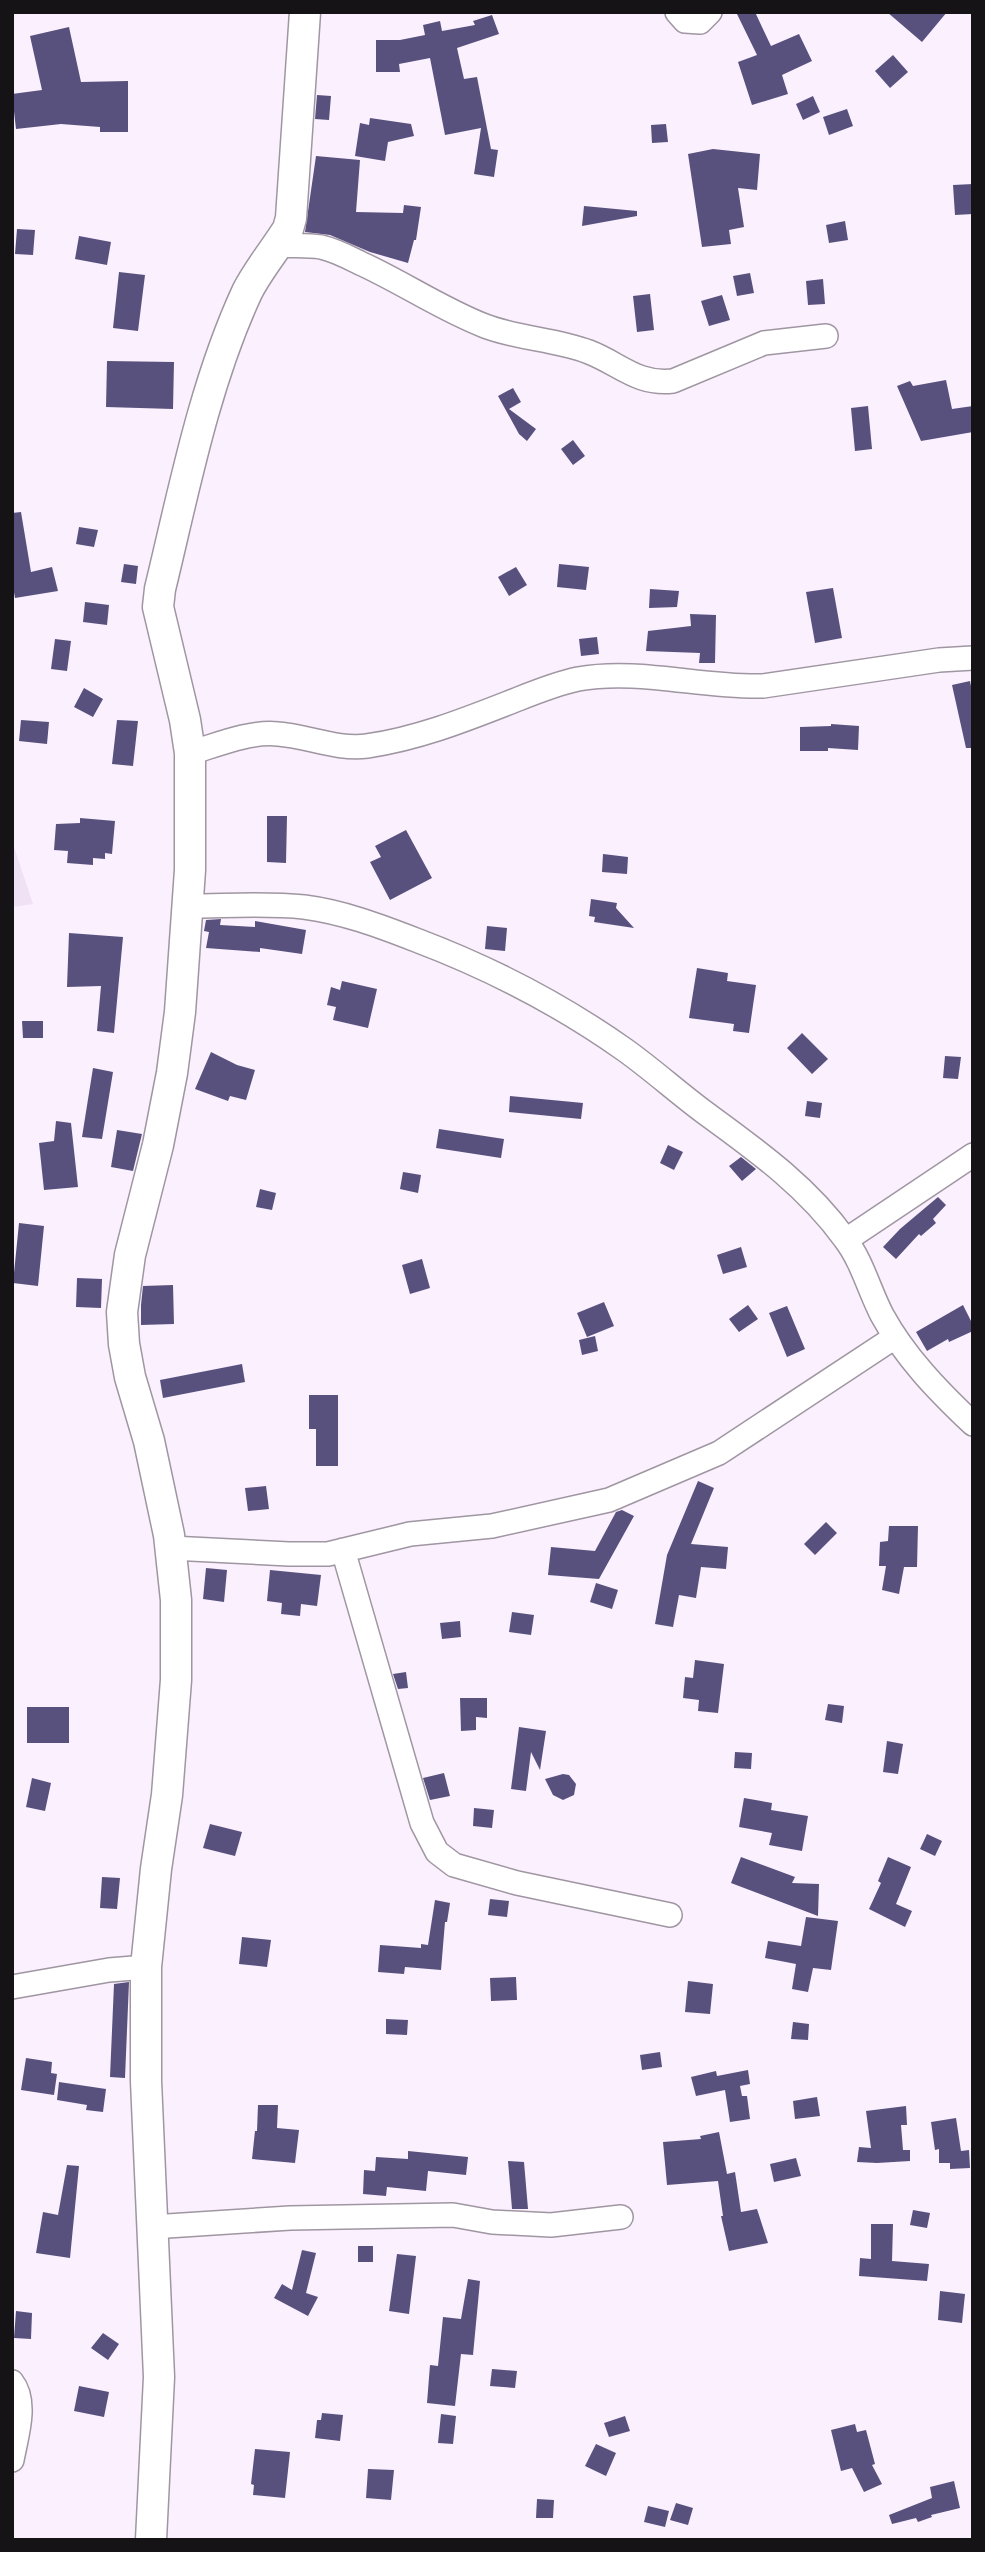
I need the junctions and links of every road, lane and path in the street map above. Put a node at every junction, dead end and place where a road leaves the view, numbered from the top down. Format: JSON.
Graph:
{"nodes":[{"id":1,"x":677,"y":12,"type":"edge"},
{"id":2,"x":710,"y":12,"type":"edge"},
{"id":3,"x":308,"y":14,"type":"edge"},
{"id":4,"x":278,"y":245,"type":"junction"},
{"id":5,"x":826,"y":336,"type":"dead end"},
{"id":6,"x":973,"y":658,"type":"edge"},
{"id":7,"x":190,"y":753,"type":"junction"},
{"id":8,"x":188,"y":906,"type":"junction"},
{"id":9,"x":973,"y":1155,"type":"edge"},
{"id":10,"x":846,"y":1240,"type":"junction"},
{"id":11,"x":895,"y":1337,"type":"junction"},
{"id":12,"x":973,"y":1424,"type":"edge"},
{"id":13,"x":171,"y":1548,"type":"junction"},
{"id":14,"x":343,"y":1550,"type":"junction"},
{"id":15,"x":670,"y":1915,"type":"dead end"},
{"id":16,"x":146,"y":1967,"type":"junction"},
{"id":17,"x":12,"y":1987,"type":"edge"},
{"id":18,"x":621,"y":2217,"type":"dead end"},
{"id":19,"x":152,"y":2227,"type":"junction"},
{"id":20,"x":12,"y":2382,"type":"edge"},
{"id":21,"x":12,"y":2460,"type":"edge"},
{"id":22,"x":151,"y":2540,"type":"edge"}],
"edges":[{"from":1,"to":2,"type":"street"},
{"from":3,"to":4,"type":"street"},
{"from":4,"to":5,"type":"street"},
{"from":4,"to":7,"type":"street"},
{"from":6,"to":7,"type":"street"},
{"from":7,"to":8,"type":"street"},
{"from":8,"to":10,"type":"street"},
{"from":8,"to":13,"type":"street"},
{"from":9,"to":10,"type":"street"},
{"from":10,"to":11,"type":"street"},
{"from":11,"to":12,"type":"street"},
{"from":11,"to":14,"type":"street"},
{"from":13,"to":14,"type":"street"},
{"from":13,"to":16,"type":"street"},
{"from":14,"to":15,"type":"street"},
{"from":16,"to":17,"type":"street"},
{"from":16,"to":19,"type":"street"},
{"from":18,"to":19,"type":"street"},
{"from":19,"to":22,"type":"street"},
{"from":20,"to":21,"type":"street"}]}
